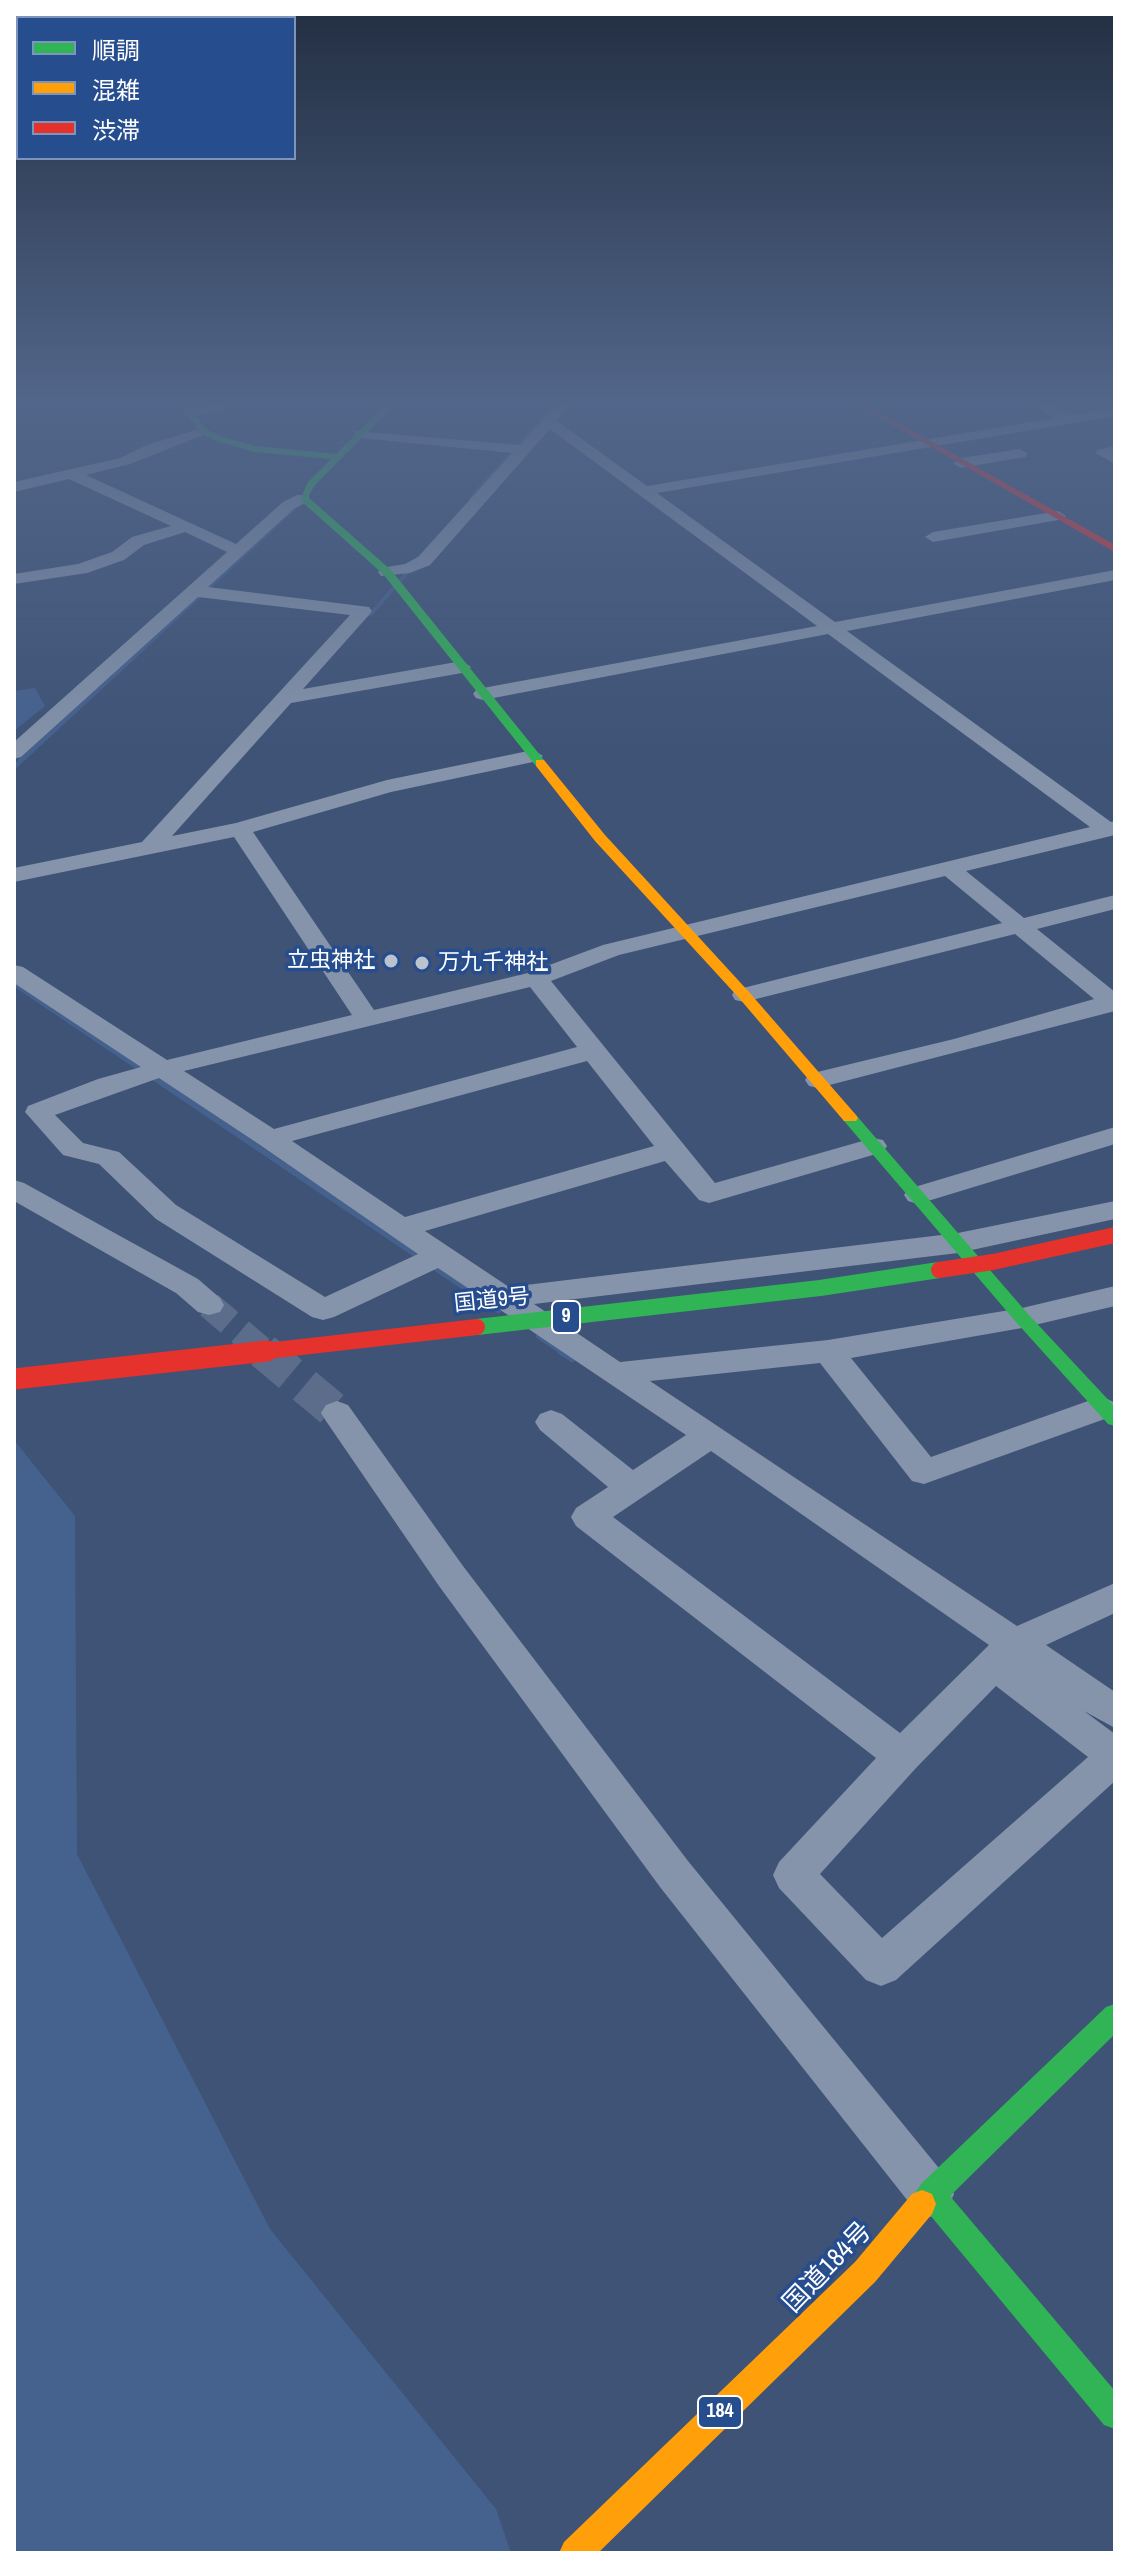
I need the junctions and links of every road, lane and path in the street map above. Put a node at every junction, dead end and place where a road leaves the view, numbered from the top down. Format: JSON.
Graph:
{"nodes":[{"id":1,"x":165,"y":518,"type":"edge"},
{"id":2,"x":275,"y":518,"type":"edge"},
{"id":3,"x":323,"y":518,"type":"edge"},
{"id":4,"x":463,"y":518,"type":"edge"},
{"id":5,"x":681,"y":518,"type":"edge"},
{"id":6,"x":1047,"y":518,"type":"edge"},
{"id":7,"x":1061,"y":518,"type":"edge"},
{"id":8,"x":185,"y":527,"type":"junction"},
{"id":9,"x":933,"y":537,"type":"dead end"},
{"id":10,"x":1115,"y":549,"type":"edge"},
{"id":11,"x":239,"y":551,"type":"junction"},
{"id":12,"x":387,"y":572,"type":"junction"},
{"id":13,"x":1115,"y":575,"type":"edge"},
{"id":14,"x":14,"y":579,"type":"edge"},
{"id":15,"x":195,"y":591,"type":"junction"},
{"id":16,"x":831,"y":628,"type":"junction"},
{"id":17,"x":462,"y":667,"type":"junction"},
{"id":18,"x":483,"y":694,"type":"junction"},
{"id":19,"x":286,"y":698,"type":"junction"},
{"id":20,"x":14,"y":753,"type":"edge"},
{"id":21,"x":533,"y":756,"type":"junction"},
{"id":22,"x":240,"y":829,"type":"junction"},
{"id":23,"x":1111,"y":829,"type":"edge"},
{"id":24,"x":150,"y":847,"type":"junction"},
{"id":25,"x":950,"y":869,"type":"junction"},
{"id":26,"x":14,"y":875,"type":"edge"},
{"id":27,"x":1115,"y":902,"type":"edge"},
{"id":28,"x":1019,"y":927,"type":"junction"},
{"id":29,"x":686,"y":931,"type":"junction"},
{"id":30,"x":14,"y":972,"type":"edge"},
{"id":31,"x":536,"y":978,"type":"junction"},
{"id":32,"x":744,"y":995,"type":"junction"},
{"id":33,"x":1113,"y":1003,"type":"edge"},
{"id":34,"x":367,"y":1018,"type":"junction"},
{"id":35,"x":593,"y":1051,"type":"junction"},
{"id":36,"x":162,"y":1069,"type":"junction"},
{"id":37,"x":818,"y":1080,"type":"junction"},
{"id":38,"x":1115,"y":1135,"type":"edge"},
{"id":39,"x":270,"y":1139,"type":"junction"},
{"id":40,"x":873,"y":1146,"type":"junction"},
{"id":41,"x":671,"y":1150,"type":"junction"},
{"id":42,"x":14,"y":1189,"type":"edge"},
{"id":43,"x":918,"y":1195,"type":"junction"},
{"id":44,"x":1115,"y":1210,"type":"edge"},
{"id":45,"x":401,"y":1228,"type":"junction"},
{"id":46,"x":1115,"y":1235,"type":"edge"},
{"id":47,"x":958,"y":1243,"type":"junction"},
{"id":48,"x":438,"y":1256,"type":"junction"},
{"id":49,"x":1115,"y":1296,"type":"edge"},
{"id":50,"x":503,"y":1298,"type":"junction"},
{"id":51,"x":209,"y":1305,"type":"tunnel mouth"},
{"id":52,"x":1022,"y":1318,"type":"junction"},
{"id":53,"x":828,"y":1351,"type":"junction"},
{"id":54,"x":615,"y":1374,"type":"junction"},
{"id":55,"x":14,"y":1379,"type":"edge"},
{"id":56,"x":337,"y":1413,"type":"tunnel mouth"},
{"id":57,"x":1109,"y":1414,"type":"edge"},
{"id":58,"x":551,"y":1422,"type":"dead end"},
{"id":59,"x":711,"y":1435,"type":"junction"},
{"id":60,"x":632,"y":1488,"type":"junction"},
{"id":61,"x":1115,"y":1597,"type":"edge"},
{"id":62,"x":1004,"y":1654,"type":"junction"},
{"id":63,"x":1115,"y":1712,"type":"edge"},
{"id":64,"x":902,"y":1756,"type":"junction"},
{"id":65,"x":1115,"y":1756,"type":"edge"},
{"id":66,"x":1115,"y":2016,"type":"edge"},
{"id":67,"x":931,"y":2194,"type":"junction"},
{"id":68,"x":1115,"y":2414,"type":"edge"},
{"id":69,"x":575,"y":2553,"type":"edge"}],
"edges":[{"from":1,"to":8,"type":"street"},
{"from":2,"to":11,"type":"street"},
{"from":3,"to":12,"type":"main road"},
{"from":4,"to":12,"type":"street"},
{"from":5,"to":16,"type":"street"},
{"from":6,"to":9,"type":"street"},
{"from":7,"to":10,"type":"main road"},
{"from":8,"to":11,"type":"street"},
{"from":8,"to":14,"type":"street"},
{"from":11,"to":15,"type":"street"},
{"from":12,"to":17,"type":"main road"},
{"from":13,"to":16,"type":"street"},
{"from":15,"to":19,"type":"street"},
{"from":15,"to":20,"type":"street"},
{"from":16,"to":18,"type":"street"},
{"from":16,"to":23,"type":"street"},
{"from":17,"to":18,"type":"main road"},
{"from":17,"to":19,"type":"street"},
{"from":18,"to":21,"type":"main road"},
{"from":19,"to":24,"type":"street"},
{"from":21,"to":22,"type":"street"},
{"from":21,"to":29,"type":"main road"},
{"from":22,"to":24,"type":"street"},
{"from":22,"to":34,"type":"street"},
{"from":23,"to":25,"type":"street"},
{"from":24,"to":26,"type":"street"},
{"from":25,"to":28,"type":"street"},
{"from":25,"to":29,"type":"street"},
{"from":27,"to":28,"type":"street"},
{"from":28,"to":32,"type":"street"},
{"from":28,"to":33,"type":"street"},
{"from":29,"to":31,"type":"street"},
{"from":29,"to":32,"type":"main road"},
{"from":30,"to":36,"type":"street"},
{"from":31,"to":34,"type":"street"},
{"from":31,"to":35,"type":"street"},
{"from":32,"to":37,"type":"main road"},
{"from":33,"to":37,"type":"street"},
{"from":34,"to":36,"type":"street"},
{"from":35,"to":39,"type":"street"},
{"from":35,"to":41,"type":"street"},
{"from":36,"to":39,"type":"street"},
{"from":36,"to":48,"type":"street"},
{"from":37,"to":40,"type":"main road"},
{"from":38,"to":43,"type":"street"},
{"from":39,"to":45,"type":"street"},
{"from":40,"to":41,"type":"street"},
{"from":40,"to":43,"type":"main road"},
{"from":41,"to":45,"type":"street"},
{"from":42,"to":51,"type":"street"},
{"from":43,"to":47,"type":"main road"},
{"from":44,"to":47,"type":"street"},
{"from":45,"to":48,"type":"street"},
{"from":46,"to":55,"type":"main road","name":"国道9号","number":"9","bridge":true},
{"from":47,"to":50,"type":"street"},
{"from":47,"to":52,"type":"main road"},
{"from":48,"to":50,"type":"street"},
{"from":49,"to":52,"type":"street"},
{"from":50,"to":54,"type":"street"},
{"from":52,"to":53,"type":"street"},
{"from":52,"to":57,"type":"main road"},
{"from":53,"to":54,"type":"street"},
{"from":53,"to":57,"type":"street"},
{"from":54,"to":59,"type":"street"},
{"from":56,"to":67,"type":"street"},
{"from":58,"to":60,"type":"street"},
{"from":59,"to":60,"type":"street"},
{"from":59,"to":62,"type":"street"},
{"from":60,"to":64,"type":"street"},
{"from":61,"to":62,"type":"street"},
{"from":62,"to":63,"type":"street"},
{"from":62,"to":64,"type":"street"},
{"from":62,"to":65,"type":"street"},
{"from":64,"to":65,"type":"street"},
{"from":66,"to":67,"type":"main road","name":"国道184号","number":"184"},
{"from":67,"to":68,"type":"main road"},
{"from":67,"to":69,"type":"main road","name":"国道184号","number":"184"}]}
